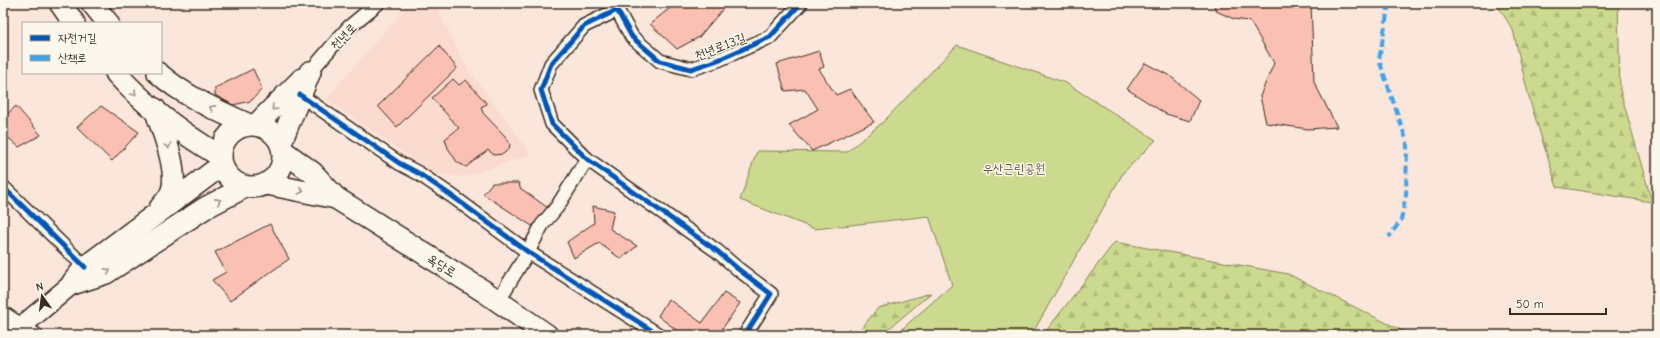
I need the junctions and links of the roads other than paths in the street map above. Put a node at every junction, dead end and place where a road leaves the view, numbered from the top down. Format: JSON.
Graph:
{"nodes":[{"id":1,"x":60,"y":3,"type":"edge"},
{"id":2,"x":92,"y":3,"type":"edge"},
{"id":3,"x":378,"y":3,"type":"edge"},
{"id":4,"x":801,"y":3,"type":"edge"},
{"id":5,"x":614,"y":6,"type":"edge"},
{"id":6,"x":73,"y":22,"type":"edge"},
{"id":7,"x":107,"y":22,"type":"edge"},
{"id":8,"x":310,"y":72,"type":"junction"},
{"id":9,"x":117,"y":74,"type":"edge"},
{"id":10,"x":159,"y":74,"type":"edge"},
{"id":11,"x":300,"y":95,"type":"junction"},
{"id":12,"x":155,"y":109,"type":"junction"},
{"id":13,"x":252,"y":124,"type":"junction"},
{"id":14,"x":282,"y":146,"type":"junction"},
{"id":15,"x":587,"y":159,"type":"junction"},
{"id":16,"x":221,"y":160,"type":"junction"},
{"id":17,"x":266,"y":184,"type":"junction"},
{"id":18,"x":245,"y":186,"type":"junction"},
{"id":19,"x":3,"y":188,"type":"edge"},
{"id":20,"x":336,"y":198,"type":"junction"},
{"id":21,"x":155,"y":215,"type":"junction"},
{"id":22,"x":528,"y":252,"type":"junction"},
{"id":23,"x":86,"y":267,"type":"junction"},
{"id":24,"x":72,"y":284,"type":"junction"},
{"id":25,"x":498,"y":301,"type":"junction"},
{"id":26,"x":3,"y":313,"type":"edge"},
{"id":27,"x":22,"y":332,"type":"edge"},
{"id":28,"x":547,"y":335,"type":"edge"},
{"id":29,"x":659,"y":335,"type":"edge"},
{"id":30,"x":746,"y":335,"type":"edge"}],
"edges":[{"from":1,"to":6,"type":"main road"},
{"from":2,"to":7,"type":"main road"},
{"from":3,"to":8,"type":"street","name":"천년로"},
{"from":4,"to":5,"type":"street","name":"천년로13길"},
{"from":5,"to":15,"type":"street"},
{"from":8,"to":11,"type":"main road"},
{"from":8,"to":13,"type":"main road","one_way":true},
{"from":9,"to":12,"type":"main road","one_way":true},
{"from":13,"to":10,"type":"main road","one_way":true},
{"from":11,"to":14,"type":"main road"},
{"from":11,"to":22,"type":"street"},
{"from":12,"to":16,"type":"main road"},
{"from":12,"to":21,"type":"main road","one_way":true},
{"from":13,"to":14,"type":"main road"},
{"from":13,"to":16,"type":"main road"},
{"from":14,"to":17,"type":"main road"},
{"from":14,"to":20,"type":"main road"},
{"from":15,"to":22,"type":"street"},
{"from":15,"to":30,"type":"street"},
{"from":16,"to":18,"type":"main road"},
{"from":16,"to":21,"type":"main road"},
{"from":17,"to":18,"type":"main road"},
{"from":17,"to":20,"type":"main road","one_way":true},
{"from":24,"to":18,"type":"main road","one_way":true},
{"from":19,"to":23,"type":"street"},
{"from":20,"to":25,"type":"main road","name":"옥당로"},
{"from":21,"to":23,"type":"main road"},
{"from":22,"to":25,"type":"street"},
{"from":22,"to":29,"type":"street"},
{"from":23,"to":24,"type":"main road"},
{"from":24,"to":27,"type":"main road"},
{"from":25,"to":28,"type":"main road","name":"옥당로"},
{"from":26,"to":27,"type":"street"}]}
